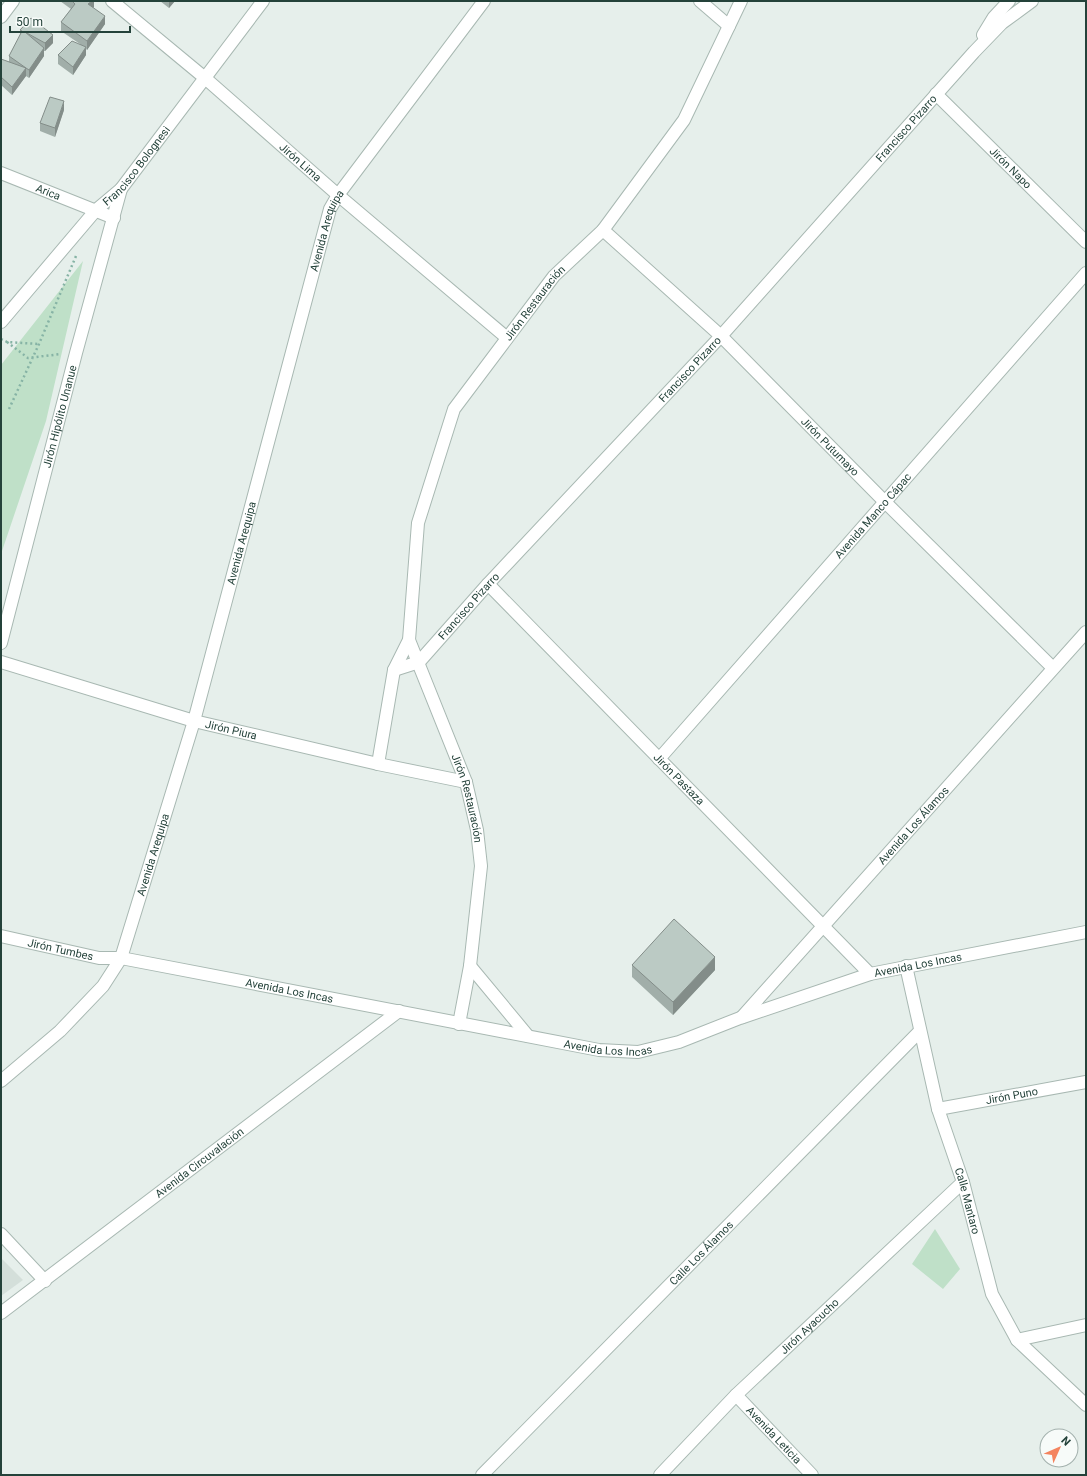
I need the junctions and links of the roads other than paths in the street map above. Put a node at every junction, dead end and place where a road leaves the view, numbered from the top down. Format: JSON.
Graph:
{"nodes":[{"id":1,"x":13,"y":1,"type":"edge"},
{"id":2,"x":112,"y":1,"type":"edge"},
{"id":3,"x":263,"y":1,"type":"edge"},
{"id":4,"x":484,"y":1,"type":"edge"},
{"id":5,"x":700,"y":1,"type":"edge"},
{"id":6,"x":741,"y":1,"type":"edge"},
{"id":7,"x":1009,"y":1,"type":"edge"},
{"id":8,"x":1029,"y":2,"type":"edge"},
{"id":9,"x":1,"y":17,"type":"edge"},
{"id":10,"x":729,"y":26,"type":"junction"},
{"id":11,"x":974,"y":52,"type":"junction"},
{"id":12,"x":205,"y":78,"type":"junction"},
{"id":13,"x":936,"y":94,"type":"junction"},
{"id":14,"x":1,"y":173,"type":"edge"},
{"id":15,"x":121,"y":189,"type":"junction"},
{"id":16,"x":338,"y":195,"type":"junction"},
{"id":17,"x":96,"y":210,"type":"junction"},
{"id":18,"x":114,"y":218,"type":"junction"},
{"id":19,"x":603,"y":230,"type":"junction"},
{"id":20,"x":1086,"y":242,"type":"edge"},
{"id":21,"x":1086,"y":272,"type":"edge"},
{"id":22,"x":1,"y":322,"type":"edge"},
{"id":23,"x":721,"y":336,"type":"junction"},
{"id":24,"x":508,"y":338,"type":"junction"},
{"id":25,"x":885,"y":502,"type":"junction"},
{"id":26,"x":488,"y":584,"type":"junction"},
{"id":27,"x":1086,"y":632,"type":"edge"},
{"id":28,"x":409,"y":640,"type":"junction"},
{"id":29,"x":1,"y":643,"type":"edge"},
{"id":30,"x":1,"y":648,"type":"edge"},
{"id":31,"x":419,"y":662,"type":"junction"},
{"id":32,"x":2,"y":665,"type":"edge"},
{"id":33,"x":1053,"y":668,"type":"junction"},
{"id":34,"x":394,"y":670,"type":"junction"},
{"id":35,"x":194,"y":721,"type":"junction"},
{"id":36,"x":659,"y":758,"type":"junction"},
{"id":37,"x":378,"y":764,"type":"junction"},
{"id":38,"x":466,"y":782,"type":"junction"},
{"id":39,"x":822,"y":925,"type":"junction"},
{"id":40,"x":1086,"y":932,"type":"edge"},
{"id":41,"x":1,"y":936,"type":"edge"},
{"id":42,"x":121,"y":958,"type":"junction"},
{"id":43,"x":470,"y":966,"type":"junction"},
{"id":44,"x":906,"y":966,"type":"junction"},
{"id":45,"x":870,"y":974,"type":"junction"},
{"id":46,"x":399,"y":1011,"type":"junction"},
{"id":47,"x":740,"y":1018,"type":"junction"},
{"id":48,"x":459,"y":1024,"type":"junction"},
{"id":49,"x":920,"y":1032,"type":"junction"},
{"id":50,"x":528,"y":1036,"type":"junction"},
{"id":51,"x":1,"y":1080,"type":"edge"},
{"id":52,"x":1086,"y":1082,"type":"edge"},
{"id":53,"x":938,"y":1109,"type":"junction"},
{"id":54,"x":963,"y":1182,"type":"junction"},
{"id":55,"x":1,"y":1234,"type":"edge"},
{"id":56,"x":45,"y":1281,"type":"junction"},
{"id":57,"x":1,"y":1314,"type":"edge"},
{"id":58,"x":1086,"y":1325,"type":"edge"},
{"id":59,"x":1017,"y":1340,"type":"junction"},
{"id":60,"x":736,"y":1395,"type":"junction"},
{"id":61,"x":1086,"y":1404,"type":"edge"},
{"id":62,"x":482,"y":1475,"type":"edge"},
{"id":63,"x":660,"y":1475,"type":"edge"},
{"id":64,"x":812,"y":1475,"type":"edge"}],
"edges":[{"from":1,"to":9,"type":"street"},
{"from":2,"to":12,"type":"street","name":"Jirón Lima"},
{"from":3,"to":12,"type":"street","name":"Francisco Bolognesi"},
{"from":4,"to":16,"type":"street","name":"Avenida Arequipa"},
{"from":5,"to":10,"type":"street"},
{"from":6,"to":10,"type":"street","name":"Jirón Restauración"},
{"from":7,"to":11,"type":"street","name":"Francisco Pizarro"},
{"from":8,"to":11,"type":"street","name":"Francisco Pizarro"},
{"from":10,"to":19,"type":"street","name":"Jirón Restauración"},
{"from":11,"to":13,"type":"street","name":"Francisco Pizarro"},
{"from":12,"to":15,"type":"street","name":"Francisco Bolognesi"},
{"from":12,"to":16,"type":"street","name":"Jirón Lima"},
{"from":13,"to":20,"type":"street","name":"Jirón Napo"},
{"from":13,"to":23,"type":"street","name":"Francisco Pizarro"},
{"from":14,"to":17,"type":"street","name":"Arica"},
{"from":15,"to":17,"type":"street","name":"Francisco Bolognesi"},
{"from":15,"to":18,"type":"street","name":"Jirón Hipólito Unanue"},
{"from":16,"to":24,"type":"street","name":"Jirón Lima"},
{"from":16,"to":35,"type":"street","name":"Avenida Arequipa"},
{"from":17,"to":18,"type":"street","name":"Arica"},
{"from":17,"to":22,"type":"street","name":"Francisco Bolognesi"},
{"from":18,"to":29,"type":"street","name":"Jirón Hipólito Unanue"},
{"from":19,"to":23,"type":"street","name":"Jirón Putumayo"},
{"from":19,"to":24,"type":"street","name":"Jirón Restauración"},
{"from":21,"to":25,"type":"street","name":"Avenida Manco Cápac"},
{"from":23,"to":25,"type":"street","name":"Jirón Putumayo"},
{"from":23,"to":26,"type":"street","name":"Francisco Pizarro"},
{"from":24,"to":28,"type":"street","name":"Jirón Restauración"},
{"from":25,"to":33,"type":"street","name":"Jirón Putumayo"},
{"from":25,"to":36,"type":"street","name":"Avenida Manco Cápac"},
{"from":26,"to":31,"type":"street","name":"Francisco Pizarro"},
{"from":26,"to":36,"type":"street","name":"Jirón Pastaza"},
{"from":27,"to":33,"type":"street","name":"Avenida Los Álamos"},
{"from":28,"to":31,"type":"street","name":"Jirón Restauración"},
{"from":28,"to":34,"type":"street","name":"Jirón Restauración"},
{"from":30,"to":32,"type":"street"},
{"from":31,"to":34,"type":"street"},
{"from":31,"to":38,"type":"street","name":"Jirón Restauración"},
{"from":32,"to":35,"type":"street","name":"Jirón Piura"},
{"from":33,"to":39,"type":"street","name":"Avenida Los Álamos"},
{"from":34,"to":37,"type":"street","name":"Jirón Restauración"},
{"from":35,"to":37,"type":"street","name":"Jirón Piura"},
{"from":35,"to":42,"type":"street","name":"Avenida Arequipa"},
{"from":36,"to":39,"type":"street","name":"Jirón Pastaza"},
{"from":37,"to":38,"type":"street","name":"Jirón Piura"},
{"from":38,"to":43,"type":"street","name":"Jirón Restauración"},
{"from":39,"to":45,"type":"street","name":"Jirón Pastaza"},
{"from":39,"to":47,"type":"street","name":"Avenida Los Álamos"},
{"from":40,"to":44,"type":"street","name":"Avenida Los Incas"},
{"from":41,"to":42,"type":"street","name":"Jirón Tumbes"},
{"from":42,"to":46,"type":"street","name":"Avenida Los Incas"},
{"from":42,"to":51,"type":"street","name":"Avenida Arequipa"},
{"from":43,"to":48,"type":"street","name":"Jirón Restauración"},
{"from":43,"to":50,"type":"street"},
{"from":44,"to":45,"type":"street","name":"Avenida Los Incas"},
{"from":44,"to":49,"type":"street","name":"Calle Mantaro"},
{"from":45,"to":47,"type":"street","name":"Avenida Los Incas"},
{"from":46,"to":48,"type":"street","name":"Avenida Los Incas"},
{"from":46,"to":56,"type":"street","name":"Avenida Circuvalación"},
{"from":47,"to":50,"type":"street","name":"Avenida Los Incas"},
{"from":48,"to":50,"type":"street","name":"Avenida Los Incas"},
{"from":49,"to":53,"type":"street","name":"Calle Mantaro"},
{"from":49,"to":62,"type":"street","name":"Calle Los Álamos"},
{"from":52,"to":53,"type":"street","name":"Jirón Puno"},
{"from":53,"to":54,"type":"street","name":"Calle Mantaro"},
{"from":54,"to":59,"type":"street","name":"Calle Mantaro"},
{"from":54,"to":60,"type":"street","name":"Jirón Ayacucho"},
{"from":55,"to":56,"type":"street"},
{"from":56,"to":57,"type":"street","name":"Avenida Circuvalación"},
{"from":58,"to":59,"type":"street"},
{"from":59,"to":61,"type":"street","name":"Calle Mantaro"},
{"from":60,"to":63,"type":"street","name":"Jirón Ayacucho"},
{"from":60,"to":64,"type":"street","name":"Avenida Leticia"}]}
